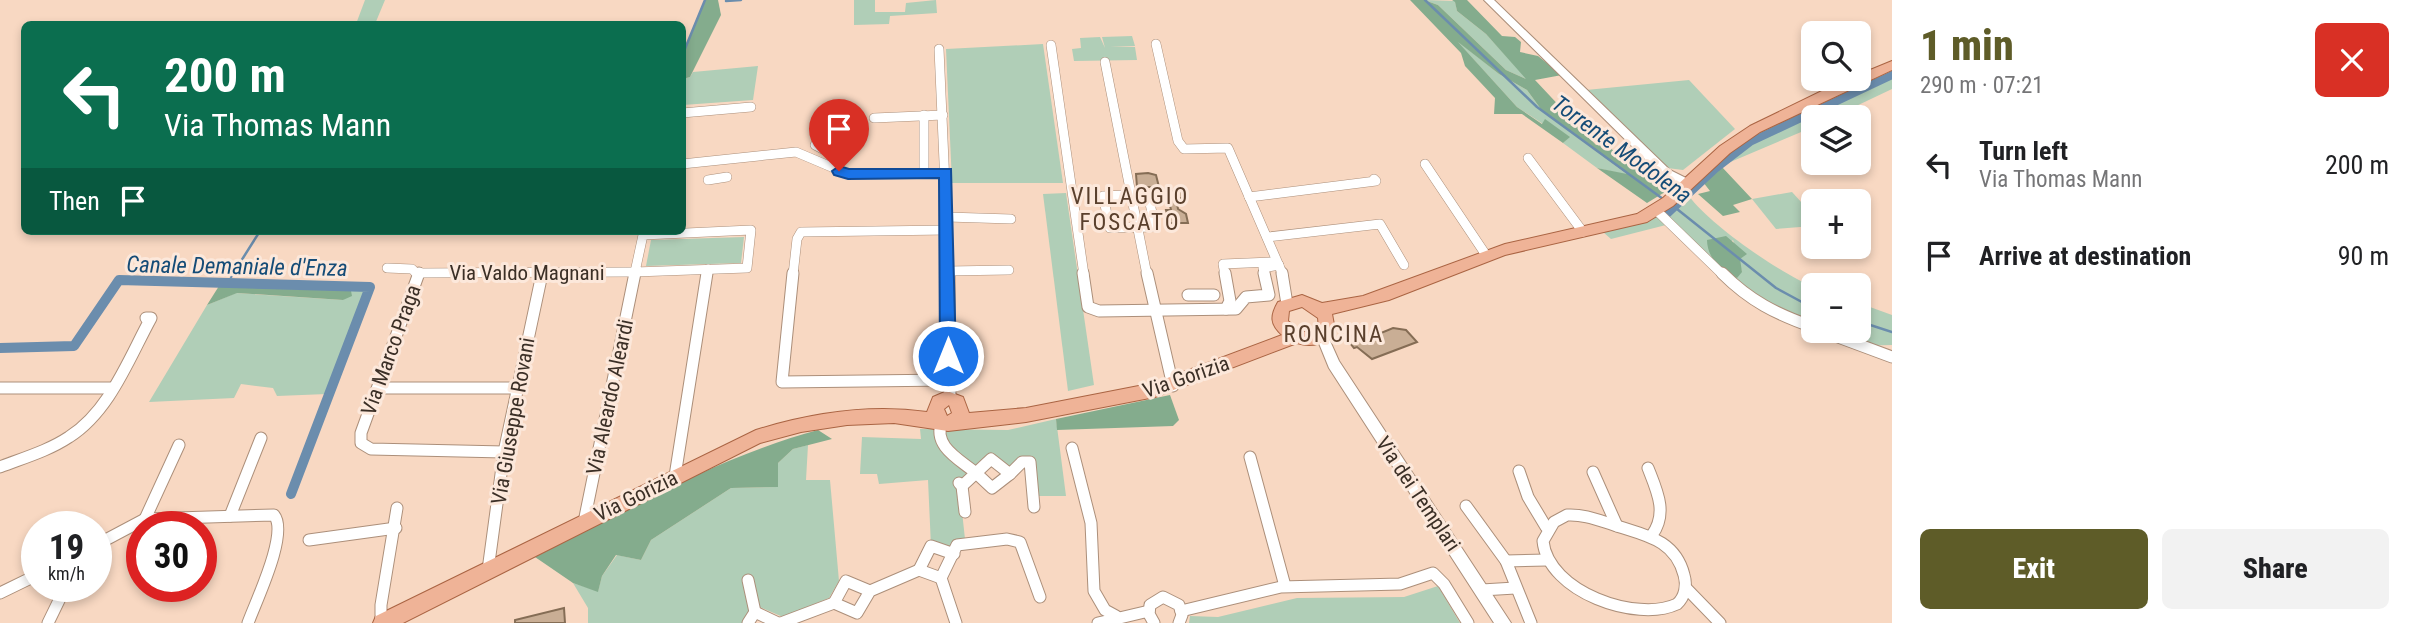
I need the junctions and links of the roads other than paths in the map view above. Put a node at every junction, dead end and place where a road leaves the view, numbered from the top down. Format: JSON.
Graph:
{"nodes":[{"id":1,"x":1489,"y":0,"type":"edge"},
{"id":2,"x":1156,"y":44,"type":"dead end"},
{"id":3,"x":1051,"y":45,"type":"dead end"},
{"id":4,"x":939,"y":49,"type":"dead end"},
{"id":5,"x":1105,"y":62,"type":"dead end"},
{"id":6,"x":1892,"y":65,"type":"edge"},
{"id":7,"x":751,"y":107,"type":"dead end"},
{"id":8,"x":686,"y":113,"type":"edge"},
{"id":9,"x":924,"y":115,"type":"junction"},
{"id":10,"x":943,"y":115,"type":"junction"},
{"id":11,"x":874,"y":118,"type":"dead end"},
{"id":12,"x":815,"y":145,"type":"dead end"},
{"id":13,"x":830,"y":153,"type":"junction"},
{"id":14,"x":842,"y":159,"type":"dead end"},
{"id":15,"x":1528,"y":159,"type":"dead end"},
{"id":16,"x":717,"y":160,"type":"junction"},
{"id":17,"x":821,"y":162,"type":"junction"},
{"id":18,"x":686,"y":164,"type":"edge"},
{"id":19,"x":1424,"y":164,"type":"dead end"},
{"id":20,"x":925,"y":173,"type":"junction"},
{"id":21,"x":946,"y":173,"type":"junction"},
{"id":22,"x":717,"y":178,"type":"dead end"},
{"id":23,"x":1374,"y":179,"type":"dead end"},
{"id":24,"x":1686,"y":183,"type":"junction"},
{"id":25,"x":1131,"y":195,"type":"junction"},
{"id":26,"x":1249,"y":197,"type":"junction"},
{"id":27,"x":1664,"y":206,"type":"junction"},
{"id":28,"x":947,"y":217,"type":"junction"},
{"id":29,"x":1011,"y":219,"type":"dead end"},
{"id":30,"x":1138,"y":227,"type":"junction"},
{"id":31,"x":948,"y":230,"type":"junction"},
{"id":32,"x":686,"y":232,"type":"edge"},
{"id":33,"x":1583,"y":232,"type":"junction"},
{"id":34,"x":643,"y":235,"type":"edge"},
{"id":35,"x":1267,"y":237,"type":"junction"},
{"id":36,"x":1486,"y":255,"type":"junction"},
{"id":37,"x":1278,"y":263,"type":"junction"},
{"id":38,"x":1262,"y":265,"type":"junction"},
{"id":39,"x":1404,"y":265,"type":"dead end"},
{"id":40,"x":387,"y":268,"type":"dead end"},
{"id":41,"x":708,"y":270,"type":"junction"},
{"id":42,"x":1009,"y":270,"type":"dead end"},
{"id":43,"x":948,"y":271,"type":"junction"},
{"id":44,"x":635,"y":272,"type":"junction"},
{"id":45,"x":419,"y":273,"type":"junction"},
{"id":46,"x":542,"y":274,"type":"junction"},
{"id":47,"x":1214,"y":295,"type":"dead end"},
{"id":48,"x":1294,"y":302,"type":"junction"},
{"id":49,"x":1226,"y":309,"type":"junction"},
{"id":50,"x":1201,"y":310,"type":"junction"},
{"id":51,"x":1154,"y":311,"type":"junction"},
{"id":52,"x":146,"y":318,"type":"dead end"},
{"id":53,"x":1280,"y":323,"type":"junction"},
{"id":54,"x":1801,"y":323,"type":"edge"},
{"id":55,"x":1315,"y":329,"type":"junction"},
{"id":56,"x":1854,"y":343,"type":"edge"},
{"id":57,"x":1252,"y":352,"type":"junction"},
{"id":58,"x":1892,"y":357,"type":"edge"},
{"id":59,"x":948,"y":380,"type":"junction"},
{"id":60,"x":1173,"y":386,"type":"junction"},
{"id":61,"x":0,"y":388,"type":"edge"},
{"id":62,"x":111,"y":388,"type":"junction"},
{"id":63,"x":378,"y":388,"type":"junction"},
{"id":64,"x":517,"y":388,"type":"junction"},
{"id":65,"x":949,"y":402,"type":"junction"},
{"id":66,"x":902,"y":416,"type":"junction"},
{"id":67,"x":993,"y":419,"type":"junction"},
{"id":68,"x":945,"y":421,"type":"junction"},
{"id":69,"x":261,"y":438,"type":"dead end"},
{"id":70,"x":179,"y":445,"type":"dead end"},
{"id":71,"x":1072,"y":449,"type":"dead end"},
{"id":72,"x":504,"y":452,"type":"junction"},
{"id":73,"x":1250,"y":457,"type":"dead end"},
{"id":74,"x":0,"y":467,"type":"edge"},
{"id":75,"x":1648,"y":468,"type":"dead end"},
{"id":76,"x":1518,"y":471,"type":"dead end"},
{"id":77,"x":1592,"y":472,"type":"dead end"},
{"id":78,"x":975,"y":473,"type":"junction"},
{"id":79,"x":1010,"y":474,"type":"junction"},
{"id":80,"x":675,"y":476,"type":"junction"},
{"id":81,"x":1466,"y":506,"type":"dead end"},
{"id":82,"x":1034,"y":507,"type":"dead end"},
{"id":83,"x":397,"y":508,"type":"dead end"},
{"id":84,"x":149,"y":511,"type":"edge"},
{"id":85,"x":965,"y":512,"type":"dead end"},
{"id":86,"x":217,"y":516,"type":"edge"},
{"id":87,"x":230,"y":516,"type":"junction"},
{"id":88,"x":584,"y":522,"type":"junction"},
{"id":89,"x":1617,"y":526,"type":"junction"},
{"id":90,"x":1546,"y":527,"type":"junction"},
{"id":91,"x":396,"y":528,"type":"junction"},
{"id":92,"x":1652,"y":535,"type":"junction"},
{"id":93,"x":309,"y":540,"type":"dead end"},
{"id":94,"x":954,"y":554,"type":"junction"},
{"id":95,"x":1547,"y":560,"type":"junction"},
{"id":96,"x":1506,"y":561,"type":"junction"},
{"id":97,"x":488,"y":570,"type":"junction"},
{"id":98,"x":919,"y":570,"type":"junction"},
{"id":99,"x":941,"y":578,"type":"junction"},
{"id":100,"x":748,"y":580,"type":"dead end"},
{"id":101,"x":21,"y":583,"type":"edge"},
{"id":102,"x":1285,"y":586,"type":"junction"},
{"id":103,"x":1516,"y":588,"type":"junction"},
{"id":104,"x":1686,"y":588,"type":"junction"},
{"id":105,"x":1482,"y":590,"type":"junction"},
{"id":106,"x":870,"y":591,"type":"junction"},
{"id":107,"x":0,"y":593,"type":"edge"},
{"id":108,"x":1040,"y":597,"type":"dead end"},
{"id":109,"x":58,"y":602,"type":"edge"},
{"id":110,"x":834,"y":603,"type":"junction"},
{"id":111,"x":1116,"y":616,"type":"junction"},
{"id":112,"x":751,"y":617,"type":"edge"},
{"id":113,"x":1151,"y":617,"type":"edge"},
{"id":114,"x":1180,"y":617,"type":"edge"},
{"id":115,"x":861,"y":618,"type":"edge"},
{"id":116,"x":48,"y":623,"type":"edge"},
{"id":117,"x":248,"y":623,"type":"edge"},
{"id":118,"x":382,"y":623,"type":"edge"},
{"id":119,"x":779,"y":623,"type":"edge"},
{"id":120,"x":956,"y":623,"type":"edge"},
{"id":121,"x":1098,"y":623,"type":"edge"},
{"id":122,"x":1468,"y":623,"type":"edge"},
{"id":123,"x":1503,"y":623,"type":"edge"},
{"id":124,"x":1531,"y":623,"type":"edge"},
{"id":125,"x":1720,"y":623,"type":"edge"}],
"edges":[{"from":1,"to":24,"type":"street"},
{"from":2,"to":26,"type":"street"},
{"from":3,"to":51,"type":"street"},
{"from":4,"to":10,"type":"street"},
{"from":5,"to":25,"type":"street"},
{"from":6,"to":24,"type":"main road"},
{"from":7,"to":8,"type":"street"},
{"from":9,"to":10,"type":"street"},
{"from":9,"to":11,"type":"street"},
{"from":9,"to":20,"type":"street"},
{"from":10,"to":21,"type":"street"},
{"from":12,"to":13,"type":"street"},
{"from":13,"to":14,"type":"street"},
{"from":13,"to":17,"type":"street"},
{"from":15,"to":33,"type":"street"},
{"from":16,"to":17,"type":"street"},
{"from":16,"to":18,"type":"street"},
{"from":16,"to":22,"type":"street"},
{"from":17,"to":20,"type":"street"},
{"from":19,"to":36,"type":"street"},
{"from":20,"to":21,"type":"street"},
{"from":21,"to":28,"type":"street"},
{"from":23,"to":26,"type":"street"},
{"from":24,"to":27,"type":"main road"},
{"from":25,"to":30,"type":"street"},
{"from":25,"to":30,"type":"street"},
{"from":25,"to":30,"type":"street"},
{"from":26,"to":35,"type":"street"},
{"from":27,"to":33,"type":"main road"},
{"from":27,"to":54,"type":"street"},
{"from":28,"to":29,"type":"street"},
{"from":28,"to":31,"type":"street"},
{"from":30,"to":51,"type":"street"},
{"from":31,"to":43,"type":"street"},
{"from":31,"to":59,"type":"street"},
{"from":32,"to":41,"type":"street","name":"Via Aleardo Aleardi"},
{"from":33,"to":36,"type":"main road"},
{"from":34,"to":44,"type":"street","name":"Via Aleardo Aleardi"},
{"from":35,"to":37,"type":"street"},
{"from":35,"to":39,"type":"street"},
{"from":36,"to":55,"type":"main road","name":"Via Gorizia"},
{"from":37,"to":38,"type":"street"},
{"from":37,"to":48,"type":"street"},
{"from":38,"to":49,"type":"street"},
{"from":38,"to":49,"type":"street"},
{"from":40,"to":45,"type":"street","name":"Via Marco Praga"},
{"from":41,"to":44,"type":"street","name":"Via Aleardo Aleardi"},
{"from":41,"to":80,"type":"street"},
{"from":42,"to":43,"type":"street"},
{"from":43,"to":59,"type":"street"},
{"from":44,"to":46,"type":"street","name":"Via Valdo Magnani"},
{"from":44,"to":88,"type":"street","name":"Via Aleardo Aleardi"},
{"from":45,"to":46,"type":"street","name":"Via Valdo Magnani"},
{"from":45,"to":63,"type":"street","name":"Via Marco Praga"},
{"from":46,"to":64,"type":"street","name":"Via Giuseppe Rovani"},
{"from":47,"to":50,"type":"street"},
{"from":48,"to":53,"type":"main road"},
{"from":48,"to":55,"type":"main road"},
{"from":49,"to":50,"type":"street"},
{"from":50,"to":51,"type":"street"},
{"from":51,"to":60,"type":"street"},
{"from":52,"to":62,"type":"street"},
{"from":53,"to":55,"type":"main road"},
{"from":53,"to":57,"type":"main road"},
{"from":55,"to":57,"type":"main road","name":"Via Gorizia"},
{"from":55,"to":105,"type":"street","name":"Via dei Templari"},
{"from":56,"to":58,"type":"street"},
{"from":57,"to":60,"type":"main road","name":"Via Gorizia"},
{"from":59,"to":65,"type":"street"},
{"from":60,"to":67,"type":"main road","name":"Via Gorizia"},
{"from":61,"to":62,"type":"street"},
{"from":62,"to":74,"type":"street"},
{"from":63,"to":64,"type":"street"},
{"from":63,"to":72,"type":"street","name":"Via Marco Praga"},
{"from":64,"to":72,"type":"street","name":"Via Giuseppe Rovani"},
{"from":65,"to":66,"type":"main road","name":"Via Gorizia"},
{"from":65,"to":67,"type":"main road","name":"Via Gorizia"},
{"from":65,"to":68,"type":"main road"},
{"from":66,"to":68,"type":"main road","name":"Via Gorizia"},
{"from":66,"to":80,"type":"main road","name":"Via Gorizia"},
{"from":67,"to":68,"type":"main road","name":"Via Gorizia"},
{"from":68,"to":78,"type":"street"},
{"from":69,"to":87,"type":"street"},
{"from":70,"to":84,"type":"street"},
{"from":71,"to":111,"type":"street"},
{"from":72,"to":97,"type":"street","name":"Via Giuseppe Rovani"},
{"from":73,"to":102,"type":"street"},
{"from":75,"to":92,"type":"street"},
{"from":76,"to":90,"type":"street"},
{"from":77,"to":89,"type":"street"},
{"from":78,"to":79,"type":"street"},
{"from":78,"to":79,"type":"street"},
{"from":78,"to":85,"type":"street"},
{"from":79,"to":82,"type":"street"},
{"from":80,"to":88,"type":"main road","name":"Via Gorizia"},
{"from":81,"to":96,"type":"street"},
{"from":83,"to":91,"type":"street"},
{"from":86,"to":87,"type":"street"},
{"from":87,"to":117,"type":"street"},
{"from":88,"to":97,"type":"main road","name":"Via Gorizia"},
{"from":89,"to":90,"type":"street"},
{"from":89,"to":92,"type":"street"},
{"from":90,"to":95,"type":"street"},
{"from":91,"to":93,"type":"street"},
{"from":91,"to":118,"type":"street"},
{"from":92,"to":104,"type":"street"},
{"from":94,"to":98,"type":"street"},
{"from":94,"to":99,"type":"street"},
{"from":94,"to":108,"type":"street"},
{"from":95,"to":96,"type":"street"},
{"from":95,"to":104,"type":"street"},
{"from":96,"to":103,"type":"street"},
{"from":97,"to":118,"type":"main road","name":"Via Gorizia"},
{"from":98,"to":99,"type":"street"},
{"from":98,"to":106,"type":"street"},
{"from":99,"to":120,"type":"street"},
{"from":100,"to":112,"type":"street"},
{"from":101,"to":107,"type":"street"},
{"from":102,"to":114,"type":"street"},
{"from":102,"to":122,"type":"street"},
{"from":103,"to":105,"type":"street"},
{"from":103,"to":124,"type":"street"},
{"from":104,"to":125,"type":"street"},
{"from":105,"to":123,"type":"street","name":"Via dei Templari"},
{"from":106,"to":110,"type":"street"},
{"from":106,"to":115,"type":"street"},
{"from":109,"to":116,"type":"street"},
{"from":110,"to":115,"type":"street"},
{"from":110,"to":119,"type":"street"},
{"from":111,"to":113,"type":"street"},
{"from":111,"to":121,"type":"street"},
{"from":112,"to":119,"type":"street"},
{"from":113,"to":114,"type":"street"}]}
